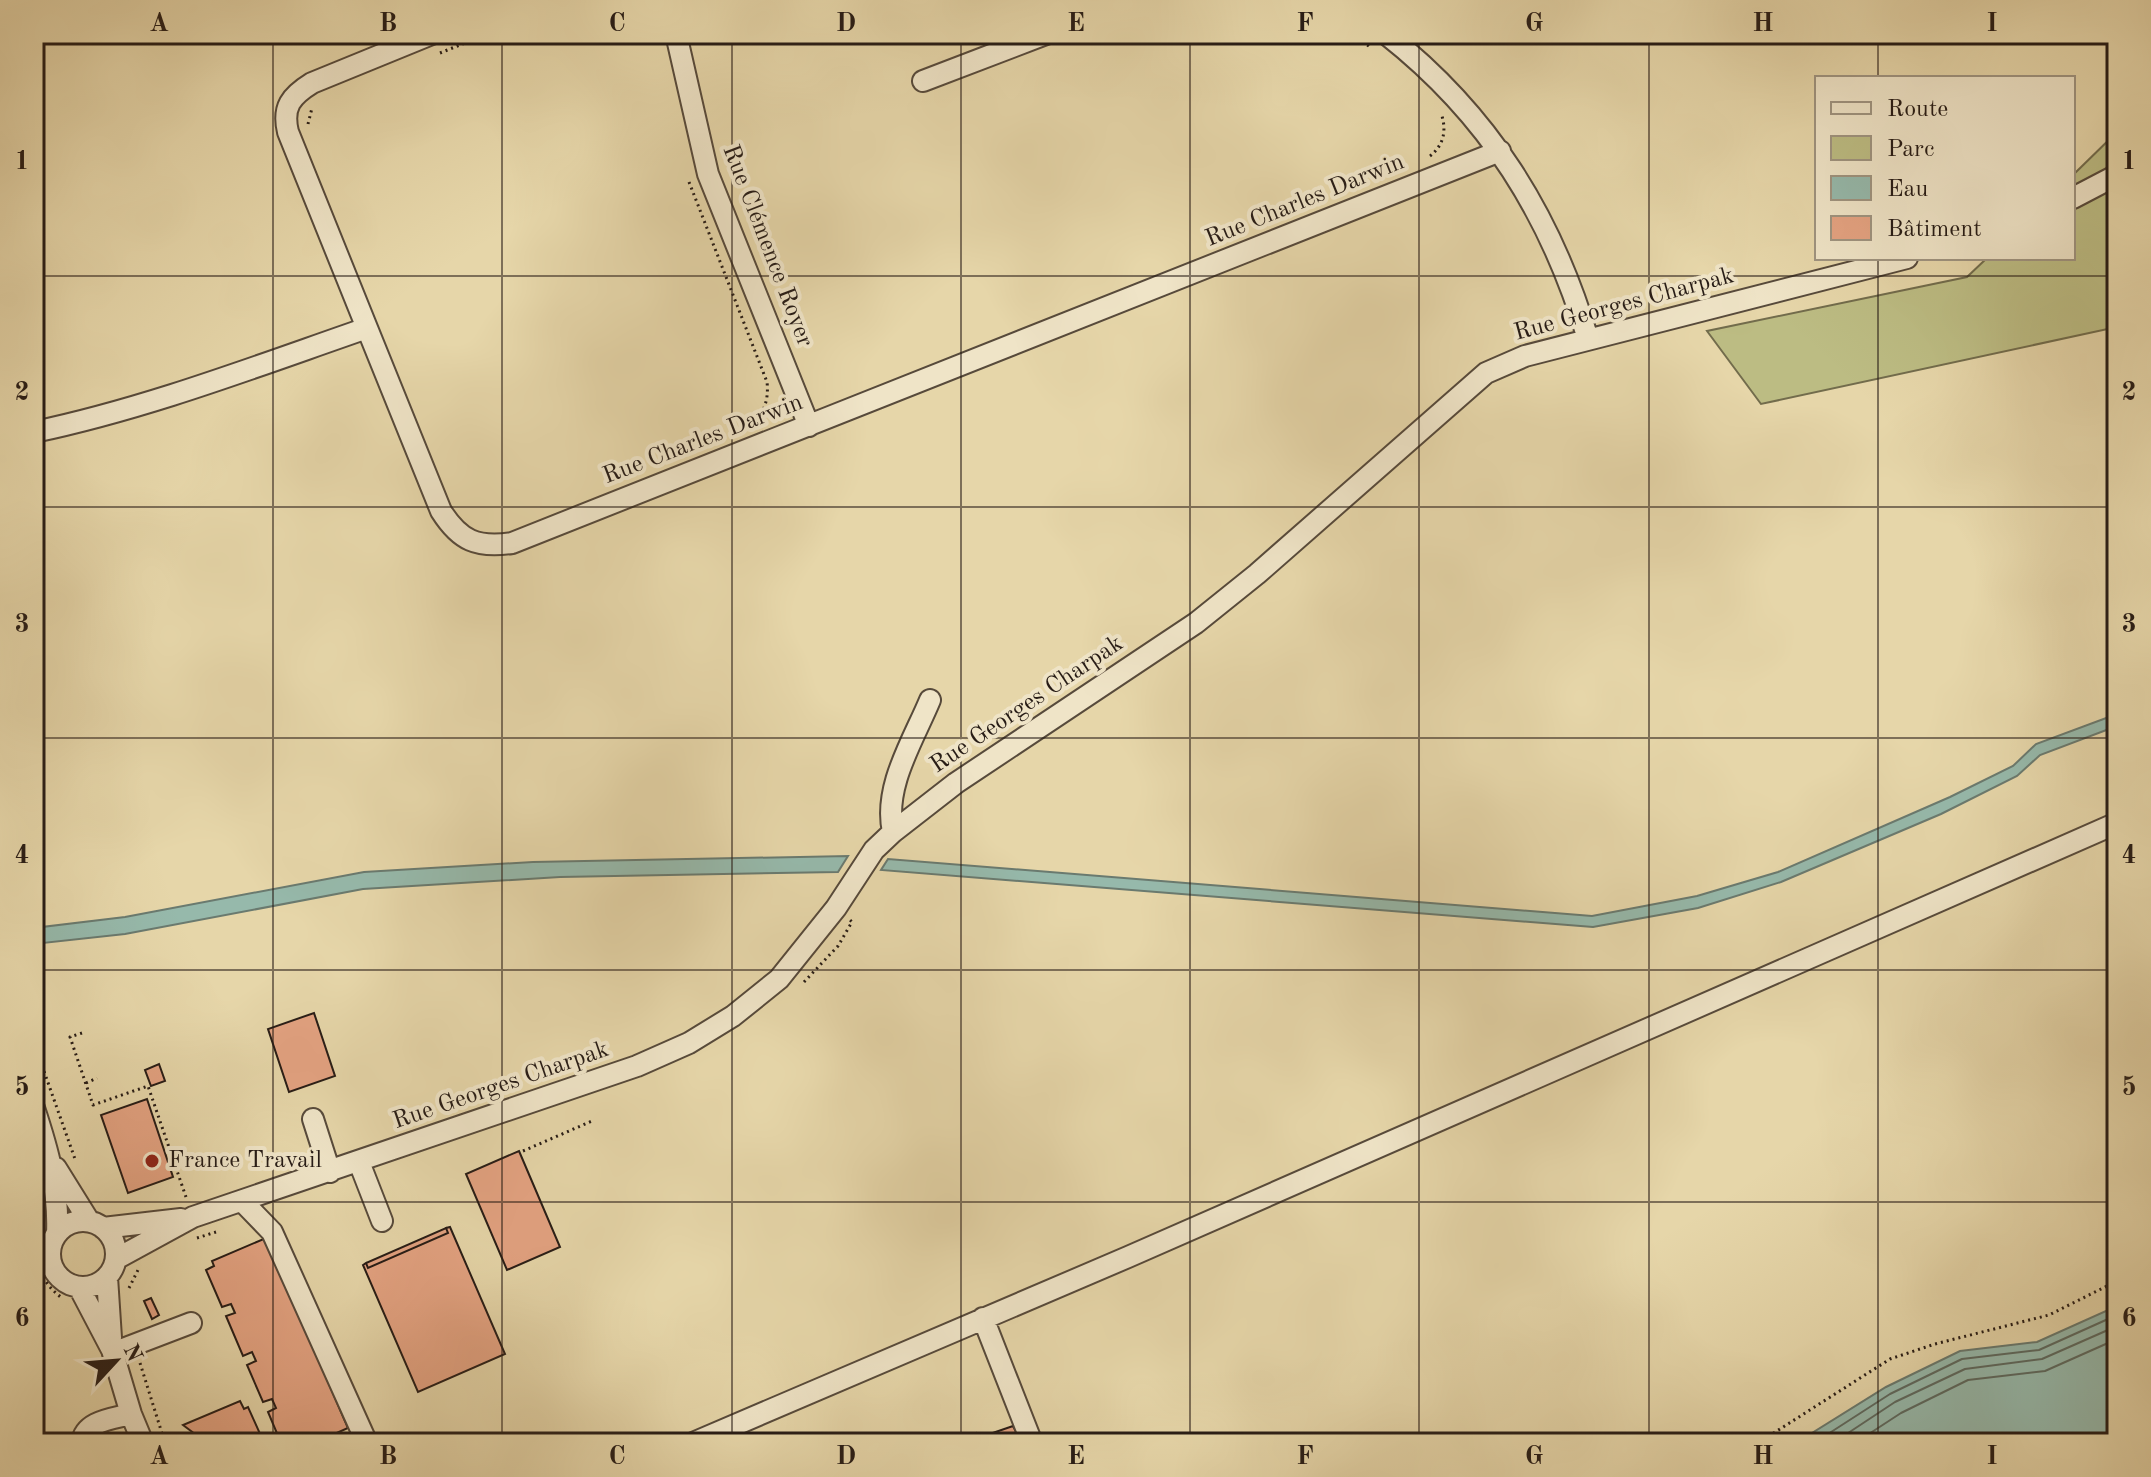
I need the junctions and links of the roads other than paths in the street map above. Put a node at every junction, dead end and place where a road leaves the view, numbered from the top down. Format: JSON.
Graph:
{"nodes":[{"id":1,"x":432,"y":34,"type":"edge"},
{"id":2,"x":676,"y":34,"type":"edge"},
{"id":3,"x":1046,"y":34,"type":"edge"},
{"id":4,"x":1386,"y":34,"type":"edge"},
{"id":5,"x":923,"y":81,"type":"dead end"},
{"id":6,"x":1500,"y":151,"type":"junction"},
{"id":7,"x":2117,"y":175,"type":"edge"},
{"id":8,"x":2075,"y":197,"type":"edge"},
{"id":9,"x":1899,"y":260,"type":"edge"},
{"id":10,"x":367,"y":328,"type":"junction"},
{"id":11,"x":1588,"y":339,"type":"junction"},
{"id":12,"x":809,"y":426,"type":"junction"},
{"id":13,"x":34,"y":432,"type":"edge"},
{"id":14,"x":930,"y":700,"type":"dead end"},
{"id":15,"x":2117,"y":823,"type":"edge"},
{"id":16,"x":893,"y":832,"type":"junction"},
{"id":17,"x":34,"y":1108,"type":"edge"},
{"id":18,"x":313,"y":1119,"type":"dead end"},
{"id":19,"x":50,"y":1157,"type":"junction"},
{"id":20,"x":359,"y":1162,"type":"junction"},
{"id":21,"x":330,"y":1172,"type":"junction"},
{"id":22,"x":242,"y":1201,"type":"junction"},
{"id":23,"x":186,"y":1212,"type":"junction"},
{"id":24,"x":382,"y":1221,"type":"dead end"},
{"id":25,"x":96,"y":1225,"type":"junction"},
{"id":26,"x":49,"y":1234,"type":"junction"},
{"id":27,"x":42,"y":1267,"type":"edge"},
{"id":28,"x":111,"y":1268,"type":"junction"},
{"id":29,"x":73,"y":1294,"type":"junction"},
{"id":30,"x":983,"y":1318,"type":"junction"},
{"id":31,"x":191,"y":1323,"type":"dead end"},
{"id":32,"x":120,"y":1349,"type":"junction"},
{"id":33,"x":131,"y":1414,"type":"junction"},
{"id":34,"x":82,"y":1443,"type":"edge"},
{"id":35,"x":132,"y":1443,"type":"edge"},
{"id":36,"x":143,"y":1443,"type":"edge"},
{"id":37,"x":367,"y":1443,"type":"edge"},
{"id":38,"x":693,"y":1443,"type":"edge"},
{"id":39,"x":1032,"y":1443,"type":"edge"}],
"edges":[{"from":1,"to":10,"type":"street"},
{"from":2,"to":12,"type":"street","name":"Rue Clémence Royer"},
{"from":3,"to":5,"type":"street"},
{"from":4,"to":6,"type":"street"},
{"from":6,"to":11,"type":"street"},
{"from":6,"to":12,"type":"street","name":"Rue Charles Darwin"},
{"from":7,"to":8,"type":"street"},
{"from":9,"to":11,"type":"street","name":"Rue Georges Charpak"},
{"from":10,"to":12,"type":"street","name":"Rue Charles Darwin"},
{"from":10,"to":13,"type":"street"},
{"from":11,"to":16,"type":"street","name":"Rue Georges Charpak"},
{"from":14,"to":16,"type":"street"},
{"from":15,"to":30,"type":"street"},
{"from":16,"to":20,"type":"street","name":"Rue Georges Charpak"},
{"from":17,"to":19,"type":"street"},
{"from":18,"to":21,"type":"street"},
{"from":19,"to":25,"type":"street"},
{"from":19,"to":26,"type":"street"},
{"from":20,"to":21,"type":"street","name":"Rue Georges Charpak"},
{"from":20,"to":24,"type":"street"},
{"from":21,"to":22,"type":"street","name":"Rue Georges Charpak"},
{"from":22,"to":23,"type":"street","name":"Rue Georges Charpak"},
{"from":22,"to":37,"type":"street"},
{"from":23,"to":25,"type":"street","name":"Rue Georges Charpak"},
{"from":23,"to":28,"type":"street","name":"Rue Georges Charpak"},
{"from":25,"to":26,"type":"street"},
{"from":25,"to":28,"type":"street"},
{"from":26,"to":27,"type":"street"},
{"from":27,"to":29,"type":"street"},
{"from":28,"to":29,"type":"street"},
{"from":28,"to":32,"type":"street"},
{"from":29,"to":32,"type":"street"},
{"from":30,"to":38,"type":"street"},
{"from":30,"to":39,"type":"street"},
{"from":31,"to":32,"type":"street"},
{"from":32,"to":33,"type":"street"},
{"from":33,"to":34,"type":"street"},
{"from":33,"to":35,"type":"street"},
{"from":33,"to":36,"type":"street"}]}
